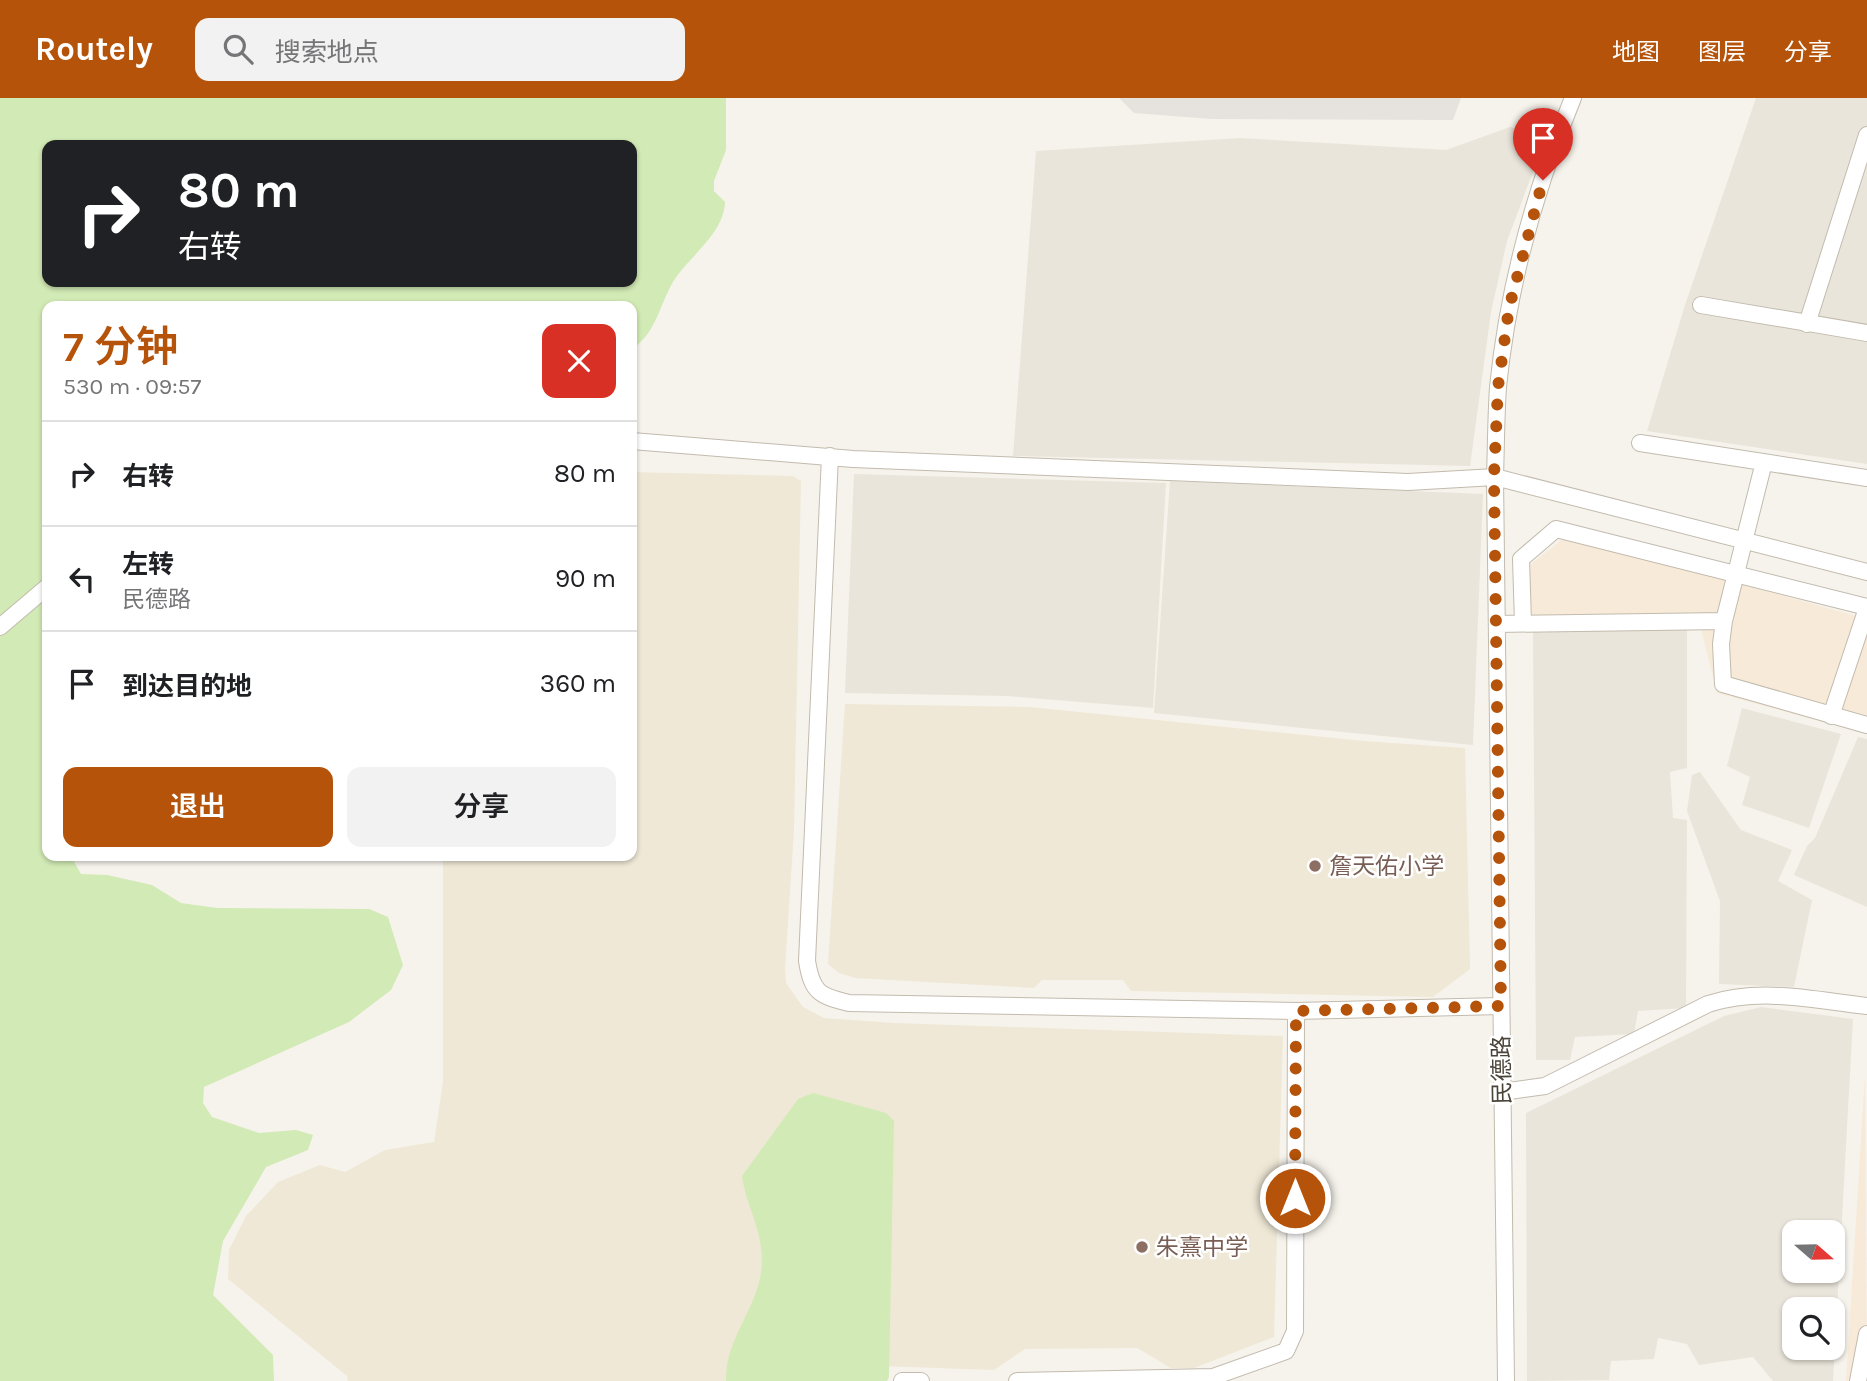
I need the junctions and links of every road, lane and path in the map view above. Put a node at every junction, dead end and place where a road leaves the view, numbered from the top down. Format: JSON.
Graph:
{"nodes":[{"id":1,"x":1573,"y":98,"type":"edge"},
{"id":2,"x":1867,"y":135,"type":"edge"},
{"id":3,"x":1701,"y":304,"type":"dead end"},
{"id":4,"x":1807,"y":324,"type":"junction"},
{"id":5,"x":1867,"y":333,"type":"edge"},
{"id":6,"x":637,"y":441,"type":"edge"},
{"id":7,"x":1640,"y":443,"type":"dead end"},
{"id":8,"x":830,"y":456,"type":"junction"},
{"id":9,"x":1765,"y":462,"type":"junction"},
{"id":10,"x":1494,"y":477,"type":"junction"},
{"id":11,"x":1867,"y":478,"type":"edge"},
{"id":12,"x":1743,"y":540,"type":"junction"},
{"id":13,"x":1867,"y":572,"type":"edge"},
{"id":14,"x":1735,"y":573,"type":"junction"},
{"id":15,"x":42,"y":591,"type":"edge"},
{"id":16,"x":1867,"y":607,"type":"edge"},
{"id":17,"x":1724,"y":621,"type":"junction"},
{"id":18,"x":1523,"y":623,"type":"junction"},
{"id":19,"x":1497,"y":624,"type":"junction"},
{"id":20,"x":0,"y":627,"type":"edge"},
{"id":21,"x":1831,"y":716,"type":"junction"},
{"id":22,"x":1867,"y":725,"type":"edge"},
{"id":23,"x":1501,"y":1006,"type":"junction"},
{"id":24,"x":1867,"y":1006,"type":"edge"},
{"id":25,"x":1296,"y":1011,"type":"junction"},
{"id":26,"x":1502,"y":1093,"type":"junction"},
{"id":27,"x":1867,"y":1334,"type":"edge"},
{"id":28,"x":1866,"y":1356,"type":"edge"},
{"id":29,"x":902,"y":1381,"type":"edge"},
{"id":30,"x":921,"y":1381,"type":"edge"},
{"id":31,"x":1017,"y":1381,"type":"edge"},
{"id":32,"x":1506,"y":1381,"type":"edge"},
{"id":33,"x":1858,"y":1381,"type":"edge"}],
"edges":[{"from":1,"to":10,"type":"street","name":"民德路"},
{"from":2,"to":4,"type":"street"},
{"from":3,"to":4,"type":"street"},
{"from":4,"to":5,"type":"street"},
{"from":6,"to":8,"type":"street"},
{"from":7,"to":9,"type":"street"},
{"from":8,"to":10,"type":"street"},
{"from":8,"to":25,"type":"street"},
{"from":9,"to":11,"type":"street"},
{"from":9,"to":12,"type":"street"},
{"from":10,"to":12,"type":"street"},
{"from":10,"to":19,"type":"street","name":"民德路"},
{"from":12,"to":13,"type":"street"},
{"from":12,"to":14,"type":"street"},
{"from":14,"to":16,"type":"street"},
{"from":14,"to":17,"type":"street"},
{"from":14,"to":18,"type":"street"},
{"from":15,"to":20,"type":"street"},
{"from":16,"to":21,"type":"street"},
{"from":17,"to":18,"type":"street"},
{"from":17,"to":21,"type":"street"},
{"from":18,"to":19,"type":"street"},
{"from":19,"to":23,"type":"street","name":"民德路"},
{"from":21,"to":22,"type":"street"},
{"from":23,"to":25,"type":"street"},
{"from":23,"to":26,"type":"street","name":"民德路"},
{"from":24,"to":26,"type":"street"},
{"from":25,"to":31,"type":"street"},
{"from":26,"to":32,"type":"street","name":"民德路"},
{"from":27,"to":28,"type":"street"},
{"from":28,"to":33,"type":"street"},
{"from":29,"to":30,"type":"street"}]}
